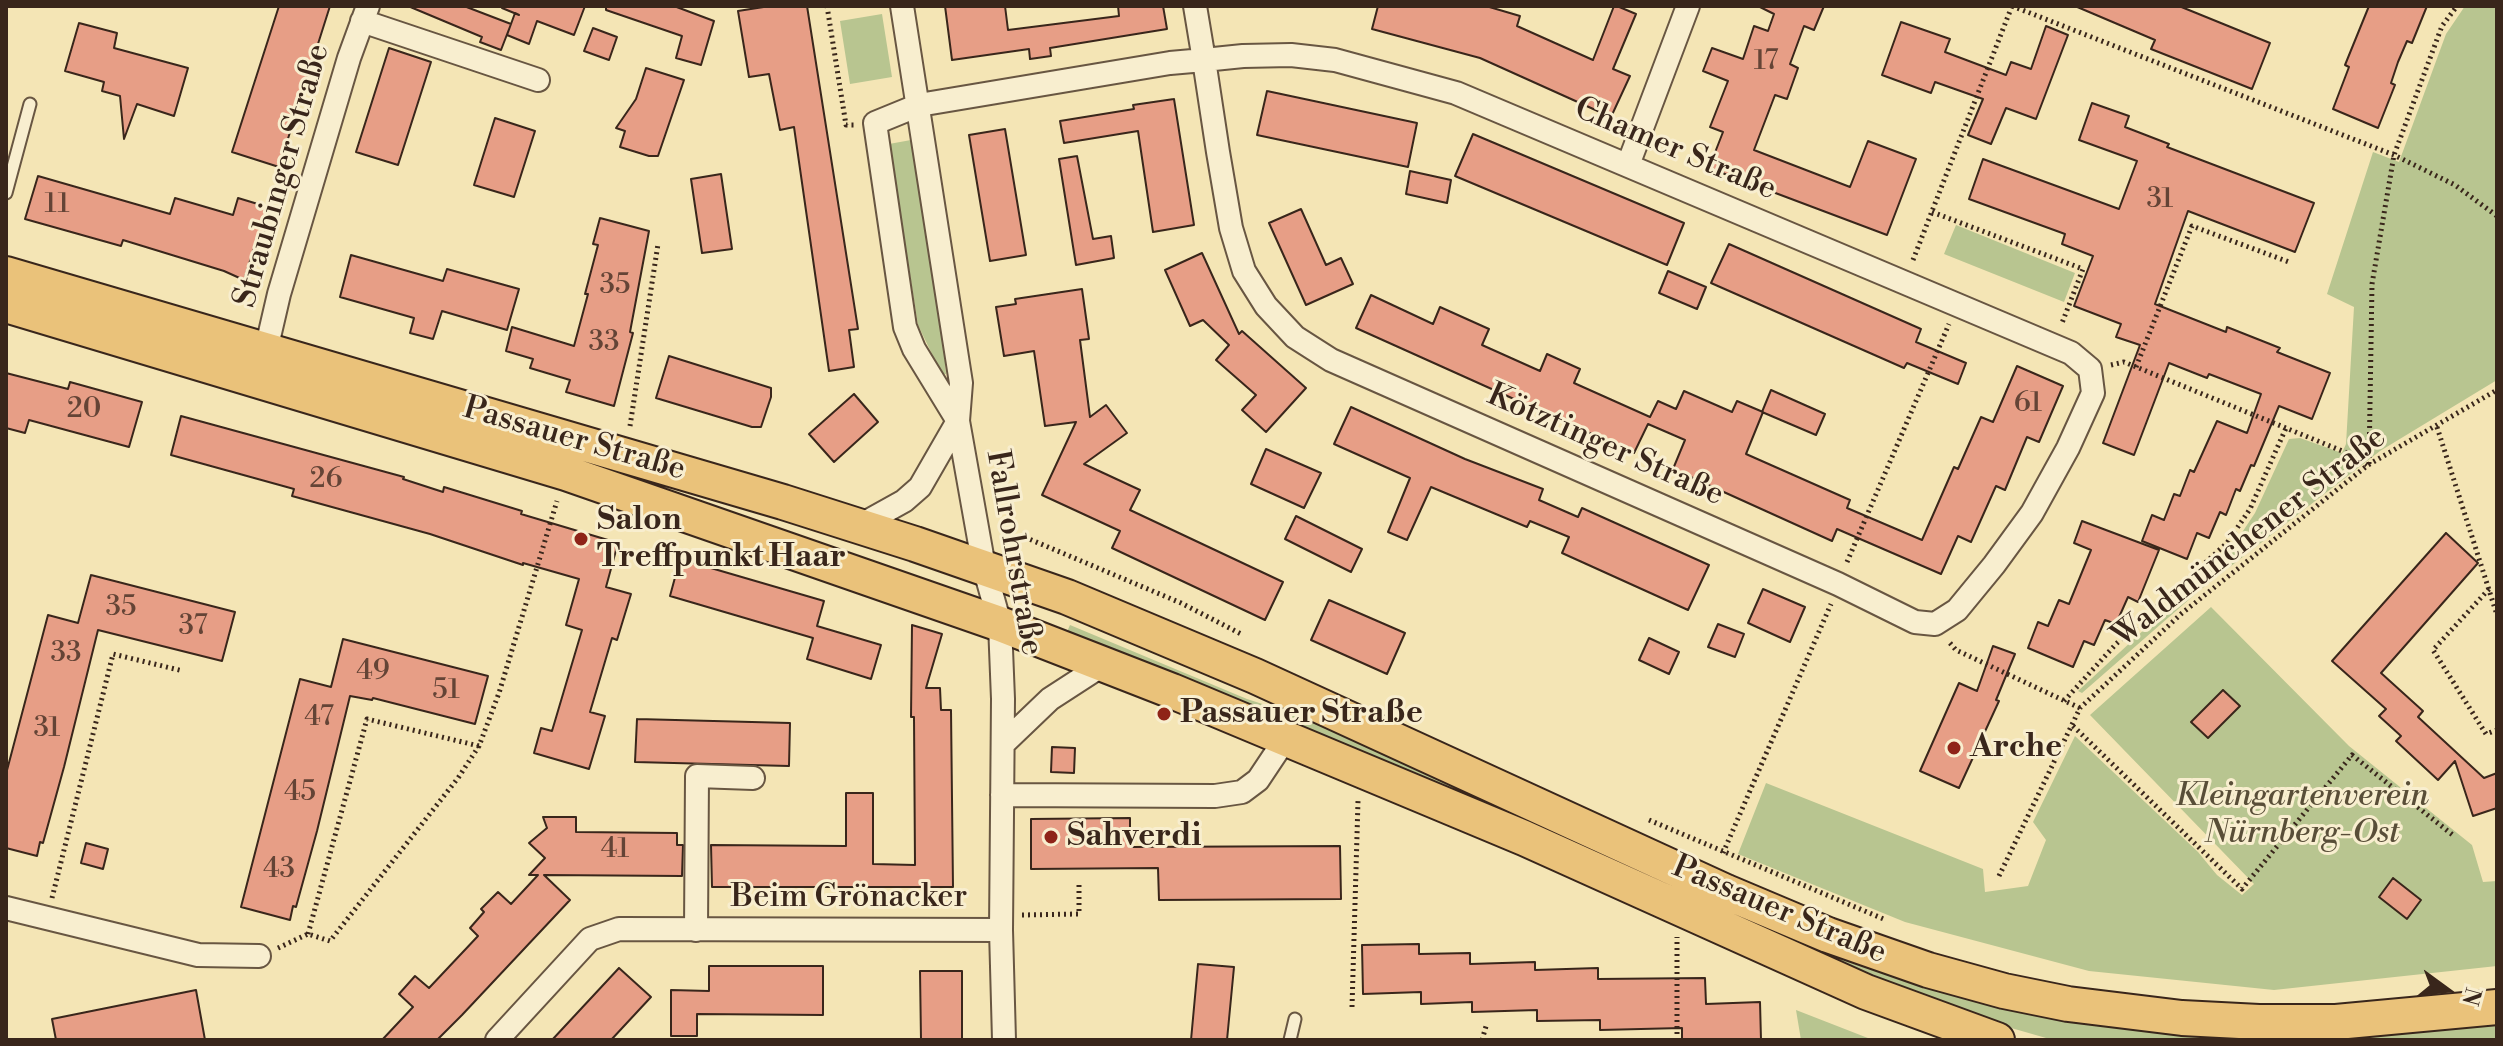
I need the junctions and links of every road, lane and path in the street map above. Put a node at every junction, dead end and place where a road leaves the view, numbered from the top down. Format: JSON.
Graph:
{"nodes":[{"id":1,"x":827,"y":6,"type":"edge"},
{"id":2,"x":902,"y":6,"type":"edge"},
{"id":3,"x":1195,"y":6,"type":"edge"},
{"id":4,"x":1688,"y":6,"type":"edge"},
{"id":5,"x":2012,"y":6,"type":"edge"},
{"id":6,"x":2457,"y":6,"type":"edge"},
{"id":7,"x":365,"y":14,"type":"edge"},
{"id":8,"x":1204,"y":60,"type":"junction"},
{"id":9,"x":538,"y":80,"type":"dead end"},
{"id":10,"x":30,"y":104,"type":"dead end"},
{"id":11,"x":919,"y":105,"type":"junction"},
{"id":12,"x":875,"y":123,"type":"junction"},
{"id":13,"x":2394,"y":155,"type":"junction"},
{"id":14,"x":1628,"y":165,"type":"junction"},
{"id":15,"x":6,"y":193,"type":"edge"},
{"id":16,"x":1932,"y":212,"type":"junction"},
{"id":17,"x":2497,"y":216,"type":"edge"},
{"id":18,"x":658,"y":244,"type":"dead end"},
{"id":19,"x":2289,"y":262,"type":"dead end"},
{"id":20,"x":6,"y":274,"type":"edge"},
{"id":21,"x":1903,"y":283,"type":"junction"},
{"id":22,"x":6,"y":305,"type":"edge"},
{"id":23,"x":2054,"y":346,"type":"junction"},
{"id":24,"x":266,"y":350,"type":"junction"},
{"id":25,"x":2136,"y":367,"type":"junction"},
{"id":26,"x":2090,"y":369,"type":"junction"},
{"id":27,"x":2497,"y":390,"type":"edge"},
{"id":28,"x":958,"y":421,"type":"junction"},
{"id":29,"x":630,"y":426,"type":"dead end"},
{"id":30,"x":2437,"y":427,"type":"junction"},
{"id":31,"x":2286,"y":428,"type":"junction"},
{"id":32,"x":2368,"y":465,"type":"junction"},
{"id":33,"x":566,"y":473,"type":"junction"},
{"id":34,"x":859,"y":526,"type":"junction"},
{"id":35,"x":1022,"y":536,"type":"dead end"},
{"id":36,"x":984,"y":567,"type":"junction"},
{"id":37,"x":2489,"y":589,"type":"junction"},
{"id":38,"x":2497,"y":615,"type":"edge"},
{"id":39,"x":1000,"y":624,"type":"junction"},
{"id":40,"x":1935,"y":624,"type":"junction"},
{"id":41,"x":1251,"y":639,"type":"dead end"},
{"id":42,"x":1104,"y":664,"type":"junction"},
{"id":43,"x":183,"y":671,"type":"dead end"},
{"id":44,"x":2064,"y":701,"type":"junction"},
{"id":45,"x":2080,"y":708,"type":"junction"},
{"id":46,"x":2073,"y":726,"type":"junction"},
{"id":47,"x":2497,"y":730,"type":"edge"},
{"id":48,"x":1286,"y":738,"type":"junction"},
{"id":49,"x":1003,"y":744,"type":"junction"},
{"id":50,"x":479,"y":746,"type":"junction"},
{"id":51,"x":753,"y":778,"type":"dead end"},
{"id":52,"x":1002,"y":795,"type":"junction"},
{"id":53,"x":1358,"y":800,"type":"dead end"},
{"id":54,"x":1635,"y":814,"type":"dead end"},
{"id":55,"x":2454,"y":836,"type":"dead end"},
{"id":56,"x":1999,"y":876,"type":"dead end"},
{"id":57,"x":1079,"y":881,"type":"dead end"},
{"id":58,"x":6,"y":908,"type":"edge"},
{"id":59,"x":1679,"y":909,"type":"junction"},
{"id":60,"x":47,"y":918,"type":"junction"},
{"id":61,"x":1002,"y":922,"type":"junction"},
{"id":62,"x":1889,"y":922,"type":"dead end"},
{"id":63,"x":696,"y":930,"type":"junction"},
{"id":64,"x":308,"y":934,"type":"junction"},
{"id":65,"x":259,"y":956,"type":"joint"},
{"id":66,"x":1352,"y":1007,"type":"dead end"},
{"id":67,"x":2497,"y":1007,"type":"edge"},
{"id":68,"x":1295,"y":1019,"type":"dead end"},
{"id":69,"x":1487,"y":1023,"type":"dead end"},
{"id":70,"x":497,"y":1040,"type":"edge"},
{"id":71,"x":1004,"y":1040,"type":"edge"},
{"id":72,"x":1290,"y":1040,"type":"edge"},
{"id":73,"x":1482,"y":1040,"type":"edge"},
{"id":74,"x":1677,"y":1040,"type":"edge"},
{"id":75,"x":1997,"y":1040,"type":"edge"}],
"edges":[{"from":1,"to":12,"type":"path"},
{"from":2,"to":11,"type":"street","name":"Fallrohrstraße"},
{"from":3,"to":8,"type":"street","name":"Kötztinger Straße"},
{"from":4,"to":14,"type":"street"},
{"from":5,"to":13,"type":"path"},
{"from":5,"to":16,"type":"path"},
{"from":6,"to":13,"type":"path"},
{"from":7,"to":9,"type":"street","name":"Straubinger Straße"},
{"from":7,"to":24,"type":"street","name":"Straubinger Straße"},
{"from":8,"to":11,"type":"street","name":"Chamer Straße"},
{"from":8,"to":14,"type":"street","name":"Chamer Straße"},
{"from":8,"to":40,"type":"street","name":"Kötztinger Straße"},
{"from":10,"to":15,"type":"lane"},
{"from":11,"to":12,"type":"street"},
{"from":11,"to":28,"type":"street","name":"Fallrohrstraße"},
{"from":12,"to":28,"type":"street","name":"Fallrohrstraße"},
{"from":13,"to":17,"type":"path"},
{"from":13,"to":32,"type":"path"},
{"from":14,"to":21,"type":"street","name":"Chamer Straße"},
{"from":16,"to":21,"type":"path"},
{"from":16,"to":23,"type":"path"},
{"from":18,"to":29,"type":"path"},
{"from":19,"to":25,"type":"path"},
{"from":20,"to":24,"type":"main road","name":"Passauer Straße"},
{"from":21,"to":23,"type":"street","name":"Chamer Straße"},
{"from":22,"to":33,"type":"main road","name":"Passauer Straße"},
{"from":23,"to":26,"type":"street","name":"Chamer Straße"},
{"from":24,"to":34,"type":"main road","name":"Passauer Straße"},
{"from":25,"to":26,"type":"path"},
{"from":25,"to":31,"type":"path"},
{"from":26,"to":40,"type":"street"},
{"from":27,"to":30,"type":"path","name":"Waldmünchener Straße"},
{"from":28,"to":34,"type":"street","name":"Fallrohrstraße"},
{"from":28,"to":36,"type":"street","name":"Fallrohrstraße"},
{"from":30,"to":32,"type":"path","name":"Waldmünchener Straße"},
{"from":30,"to":37,"type":"path"},
{"from":31,"to":32,"type":"path"},
{"from":31,"to":44,"type":"path"},
{"from":32,"to":45,"type":"path","name":"Waldmünchener Straße"},
{"from":33,"to":39,"type":"main road","name":"Passauer Straße"},
{"from":33,"to":50,"type":"path"},
{"from":34,"to":36,"type":"main road","name":"Passauer Straße"},
{"from":35,"to":41,"type":"path"},
{"from":36,"to":39,"type":"street","name":"Fallrohrstraße"},
{"from":36,"to":67,"type":"main road","name":"Passauer Straße"},
{"from":37,"to":38,"type":"path"},
{"from":37,"to":47,"type":"path"},
{"from":39,"to":42,"type":"main road","name":"Passauer Straße"},
{"from":39,"to":49,"type":"street","name":"Fallrohrstraße"},
{"from":40,"to":44,"type":"path"},
{"from":42,"to":48,"type":"main road","name":"Passauer Straße"},
{"from":42,"to":49,"type":"street","name":"Fallrohrstraße"},
{"from":43,"to":60,"type":"path"},
{"from":44,"to":45,"type":"path"},
{"from":45,"to":46,"type":"path"},
{"from":46,"to":55,"type":"path"},
{"from":46,"to":56,"type":"path"},
{"from":48,"to":52,"type":"street"},
{"from":48,"to":59,"type":"main road","name":"Passauer Straße"},
{"from":49,"to":52,"type":"street","name":"Fallrohrstraße"},
{"from":50,"to":64,"type":"path"},
{"from":50,"to":64,"type":"path"},
{"from":51,"to":63,"type":"street","name":"Beim Grönacker"},
{"from":52,"to":61,"type":"street","name":"Fallrohrstraße"},
{"from":53,"to":66,"type":"path"},
{"from":54,"to":62,"type":"path"},
{"from":57,"to":61,"type":"path"},
{"from":58,"to":60,"type":"street"},
{"from":59,"to":74,"type":"path"},
{"from":59,"to":75,"type":"main road","name":"Passauer Straße"},
{"from":60,"to":65,"type":"street"},
{"from":61,"to":63,"type":"street","name":"Beim Grönacker"},
{"from":61,"to":71,"type":"street","name":"Fallrohrstraße"},
{"from":63,"to":70,"type":"street","name":"Beim Grönacker"},
{"from":64,"to":65,"type":"path"},
{"from":68,"to":72,"type":"lane"},
{"from":69,"to":73,"type":"path"}]}
